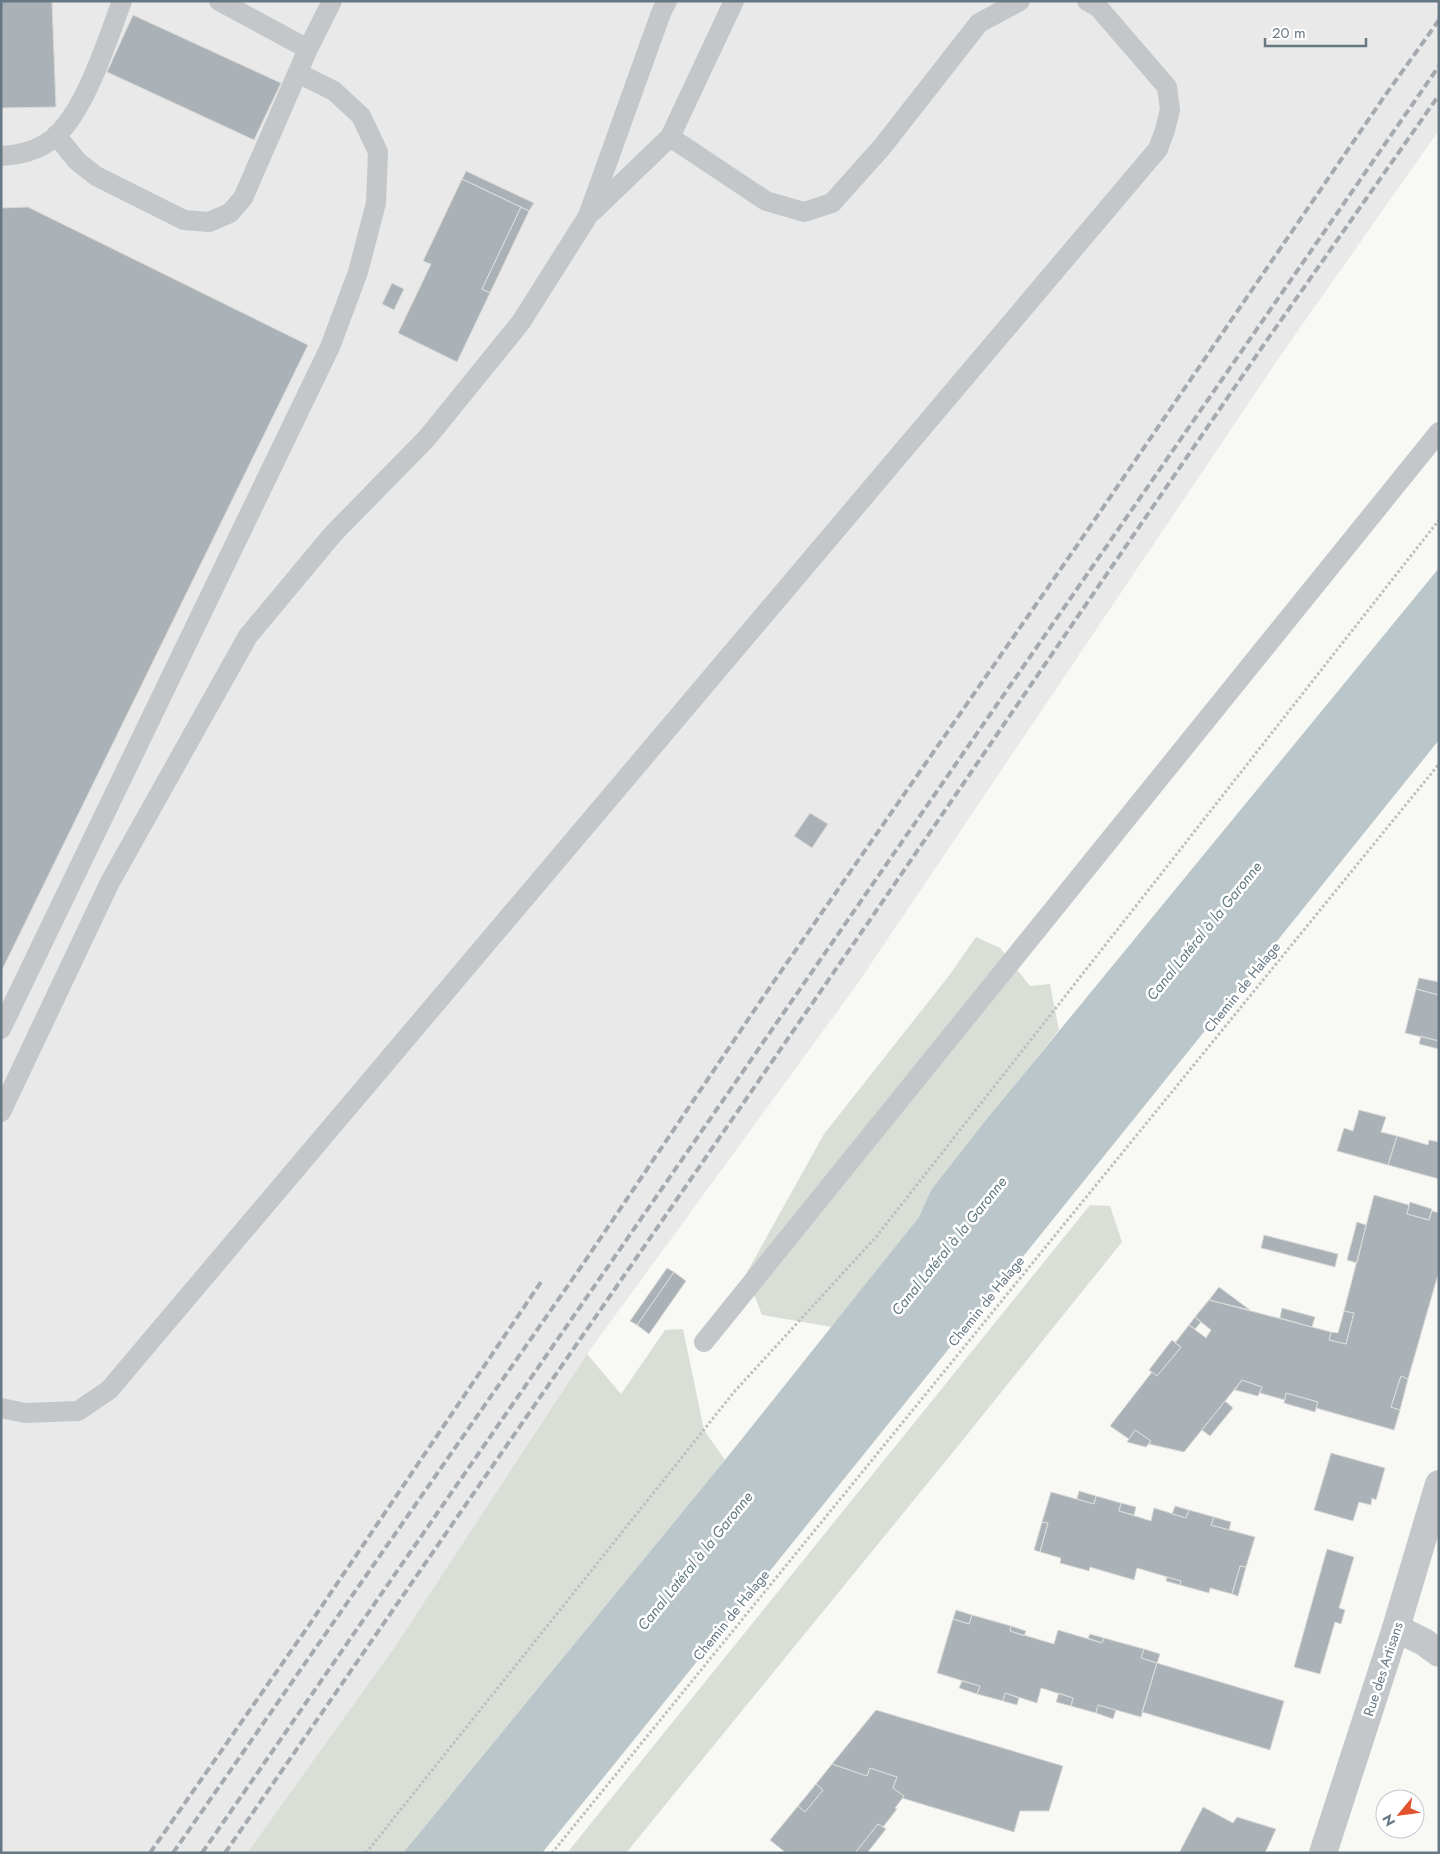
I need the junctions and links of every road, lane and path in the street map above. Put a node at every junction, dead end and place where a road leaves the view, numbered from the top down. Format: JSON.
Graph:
{"nodes":[{"id":1,"x":122,"y":1,"type":"edge"},
{"id":2,"x":219,"y":1,"type":"edge"},
{"id":3,"x":332,"y":1,"type":"edge"},
{"id":4,"x":667,"y":1,"type":"edge"},
{"id":5,"x":734,"y":1,"type":"edge"},
{"id":6,"x":1020,"y":1,"type":"edge"},
{"id":7,"x":1087,"y":1,"type":"edge"},
{"id":8,"x":308,"y":49,"type":"junction"},
{"id":9,"x":298,"y":73,"type":"junction"},
{"id":10,"x":56,"y":135,"type":"junction"},
{"id":11,"x":670,"y":137,"type":"junction"},
{"id":12,"x":1,"y":156,"type":"edge"},
{"id":13,"x":588,"y":216,"type":"junction"},
{"id":14,"x":1439,"y":432,"type":"edge"},
{"id":15,"x":1439,"y":520,"type":"edge"},
{"id":16,"x":1439,"y":764,"type":"edge"},
{"id":17,"x":1,"y":1029,"type":"edge"},
{"id":18,"x":1,"y":1112,"type":"edge"},
{"id":19,"x":704,"y":1342,"type":"dead end"},
{"id":20,"x":1,"y":1408,"type":"edge"},
{"id":21,"x":1439,"y":1484,"type":"edge"},
{"id":22,"x":1396,"y":1628,"type":"junction"},
{"id":23,"x":1439,"y":1653,"type":"edge"},
{"id":24,"x":1328,"y":1851,"type":"edge"},
{"id":25,"x":366,"y":1853,"type":"edge"},
{"id":26,"x":552,"y":1853,"type":"edge"}],
"edges":[{"from":1,"to":10,"type":"lane"},
{"from":2,"to":8,"type":"lane"},
{"from":3,"to":8,"type":"lane"},
{"from":4,"to":13,"type":"lane"},
{"from":5,"to":11,"type":"lane"},
{"from":6,"to":11,"type":"lane"},
{"from":7,"to":20,"type":"lane"},
{"from":8,"to":9,"type":"lane"},
{"from":9,"to":10,"type":"lane"},
{"from":9,"to":17,"type":"lane"},
{"from":10,"to":12,"type":"lane"},
{"from":11,"to":13,"type":"lane"},
{"from":13,"to":18,"type":"lane"},
{"from":14,"to":19,"type":"lane"},
{"from":15,"to":25,"type":"path"},
{"from":16,"to":26,"type":"path","name":"Chemin de Halage"},
{"from":21,"to":22,"type":"street","name":"Rue des Artisans"},
{"from":22,"to":23,"type":"street"},
{"from":22,"to":24,"type":"street","name":"Rue des Artisans"}]}
